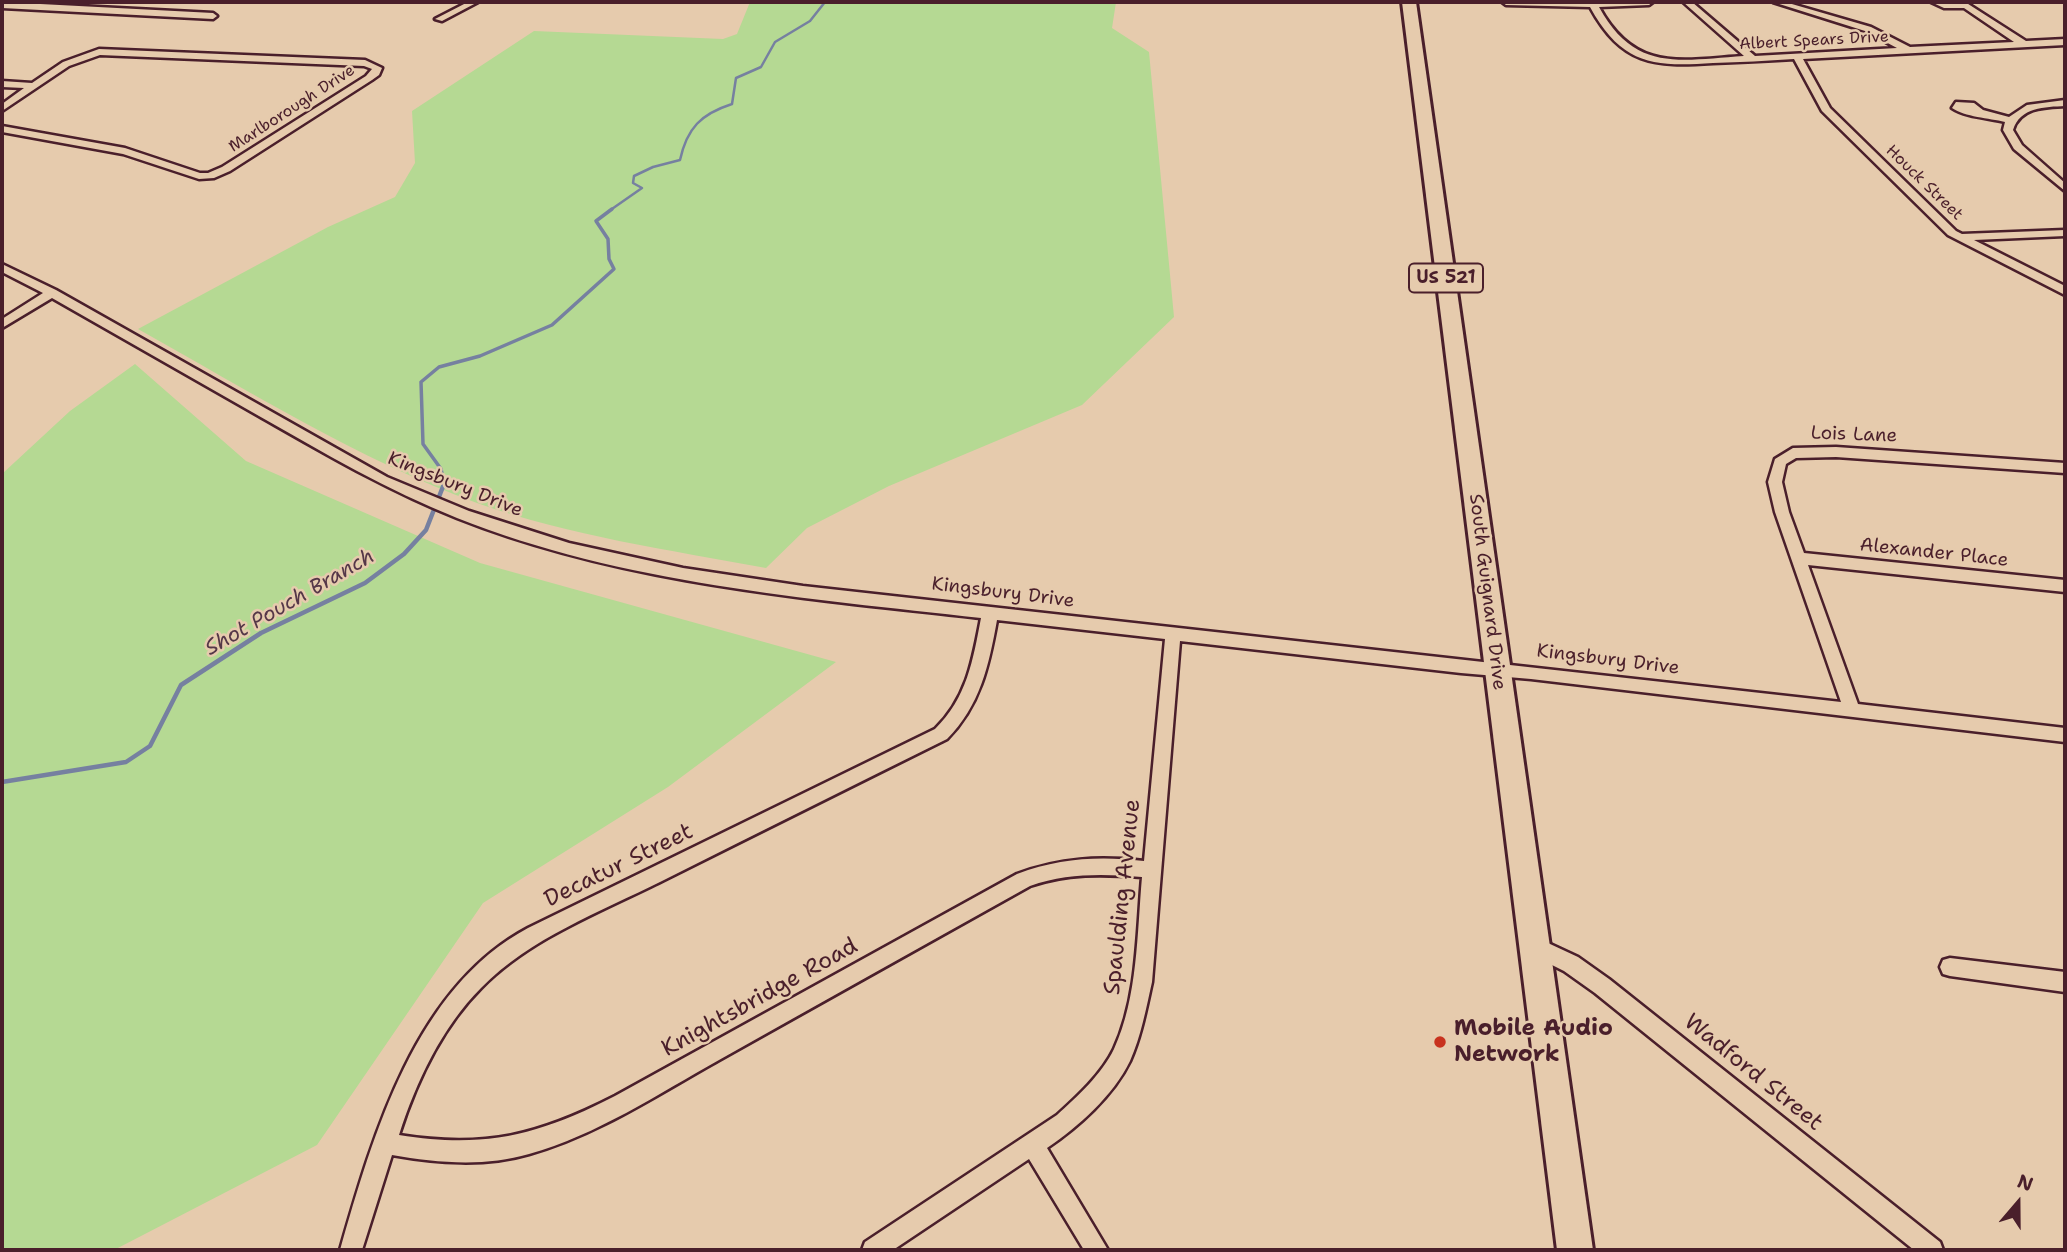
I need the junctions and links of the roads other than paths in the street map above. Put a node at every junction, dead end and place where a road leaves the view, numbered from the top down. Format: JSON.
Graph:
{"nodes":[{"id":1,"x":474,"y":2,"type":"edge"},
{"id":2,"x":1409,"y":2,"type":"edge"},
{"id":3,"x":1506,"y":2,"type":"edge"},
{"id":4,"x":1649,"y":2,"type":"edge"},
{"id":5,"x":1687,"y":2,"type":"edge"},
{"id":6,"x":1777,"y":2,"type":"edge"},
{"id":7,"x":1935,"y":2,"type":"edge"},
{"id":8,"x":449,"y":3,"type":"edge"},
{"id":9,"x":1592,"y":3,"type":"edge"},
{"id":10,"x":1964,"y":4,"type":"edge"},
{"id":11,"x":2,"y":5,"type":"edge"},
{"id":12,"x":461,"y":6,"type":"junction"},
{"id":13,"x":213,"y":16,"type":"dead end"},
{"id":14,"x":439,"y":19,"type":"dead end"},
{"id":15,"x":2065,"y":42,"type":"edge"},
{"id":16,"x":2025,"y":45,"type":"junction"},
{"id":17,"x":1910,"y":51,"type":"junction"},
{"id":18,"x":1797,"y":57,"type":"junction"},
{"id":19,"x":1754,"y":60,"type":"junction"},
{"id":20,"x":2,"y":84,"type":"edge"},
{"id":21,"x":34,"y":86,"type":"junction"},
{"id":22,"x":2065,"y":103,"type":"edge"},
{"id":23,"x":2,"y":108,"type":"edge"},
{"id":24,"x":1979,"y":112,"type":"dead end"},
{"id":25,"x":2010,"y":120,"type":"junction"},
{"id":26,"x":2,"y":129,"type":"edge"},
{"id":27,"x":2065,"y":188,"type":"edge"},
{"id":28,"x":2065,"y":233,"type":"edge"},
{"id":29,"x":1959,"y":237,"type":"junction"},
{"id":30,"x":2,"y":268,"type":"edge"},
{"id":31,"x":2065,"y":291,"type":"edge"},
{"id":32,"x":52,"y":293,"type":"junction"},
{"id":33,"x":2,"y":324,"type":"edge"},
{"id":34,"x":2065,"y":468,"type":"edge"},
{"id":35,"x":1799,"y":558,"type":"junction"},
{"id":36,"x":2065,"y":586,"type":"edge"},
{"id":37,"x":990,"y":612,"type":"junction"},
{"id":38,"x":1173,"y":634,"type":"junction"},
{"id":39,"x":1497,"y":669,"type":"junction"},
{"id":40,"x":1852,"y":710,"type":"junction"},
{"id":41,"x":2065,"y":735,"type":"edge"},
{"id":42,"x":1152,"y":870,"type":"junction"},
{"id":43,"x":1535,"y":946,"type":"junction"},
{"id":44,"x":1950,"y":967,"type":"dead end"},
{"id":45,"x":2065,"y":982,"type":"edge"},
{"id":46,"x":386,"y":1143,"type":"junction"},
{"id":47,"x":1032,"y":1144,"type":"junction"},
{"id":48,"x":1566,"y":1181,"type":"junction"},
{"id":49,"x":351,"y":1250,"type":"edge"},
{"id":50,"x":873,"y":1250,"type":"edge"},
{"id":51,"x":1097,"y":1250,"type":"edge"},
{"id":52,"x":1562,"y":1250,"type":"edge"},
{"id":53,"x":1575,"y":1250,"type":"edge"},
{"id":54,"x":1932,"y":1250,"type":"edge"}],
"edges":[{"from":1,"to":12,"type":"street"},
{"from":2,"to":39,"type":"highway","name":"South Guignard Drive","number":"US 521"},
{"from":3,"to":9,"type":"street"},
{"from":4,"to":9,"type":"street"},
{"from":5,"to":19,"type":"street"},
{"from":6,"to":17,"type":"street"},
{"from":7,"to":10,"type":"street"},
{"from":8,"to":12,"type":"street"},
{"from":9,"to":19,"type":"street","name":"Albert Spears Drive"},
{"from":10,"to":16,"type":"street"},
{"from":11,"to":13,"type":"street"},
{"from":12,"to":14,"type":"street"},
{"from":15,"to":16,"type":"street","name":"Albert Spears Drive"},
{"from":16,"to":17,"type":"street","name":"Albert Spears Drive"},
{"from":17,"to":18,"type":"street","name":"Albert Spears Drive"},
{"from":18,"to":19,"type":"street","name":"Albert Spears Drive"},
{"from":18,"to":29,"type":"street","name":"Houck Street"},
{"from":20,"to":21,"type":"street"},
{"from":21,"to":23,"type":"street","name":"Marlborough Drive"},
{"from":21,"to":26,"type":"street","name":"Marlborough Drive"},
{"from":22,"to":25,"type":"street"},
{"from":24,"to":25,"type":"street"},
{"from":25,"to":27,"type":"street"},
{"from":28,"to":29,"type":"street"},
{"from":29,"to":31,"type":"street","name":"Houck Street"},
{"from":30,"to":32,"type":"street","name":"Kingsbury Drive"},
{"from":32,"to":33,"type":"street"},
{"from":32,"to":37,"type":"street","name":"Kingsbury Drive"},
{"from":34,"to":35,"type":"street","name":"Lois Lane"},
{"from":35,"to":36,"type":"street","name":"Alexander Place"},
{"from":35,"to":40,"type":"street","name":"Lois Lane"},
{"from":37,"to":38,"type":"street","name":"Kingsbury Drive"},
{"from":37,"to":46,"type":"street","name":"Decatur Street"},
{"from":38,"to":39,"type":"street","name":"Kingsbury Drive"},
{"from":38,"to":42,"type":"street","name":"Spaulding Avenue"},
{"from":39,"to":40,"type":"street","name":"Kingsbury Drive"},
{"from":39,"to":43,"type":"highway","name":"South Guignard Drive","number":"US 521"},
{"from":40,"to":41,"type":"street","name":"Kingsbury Drive"},
{"from":42,"to":46,"type":"street","name":"Knightsbridge Road"},
{"from":42,"to":47,"type":"street","name":"Spaulding Avenue"},
{"from":43,"to":48,"type":"highway","name":"South Guignard Drive","number":"US 521"},
{"from":43,"to":54,"type":"street","name":"Wadford Street"},
{"from":44,"to":45,"type":"street"},
{"from":46,"to":49,"type":"street","name":"Decatur Street"},
{"from":47,"to":50,"type":"street","name":"Spaulding Avenue"},
{"from":47,"to":51,"type":"street"},
{"from":48,"to":52,"type":"highway"},
{"from":48,"to":53,"type":"highway","number":"US 521"}]}
